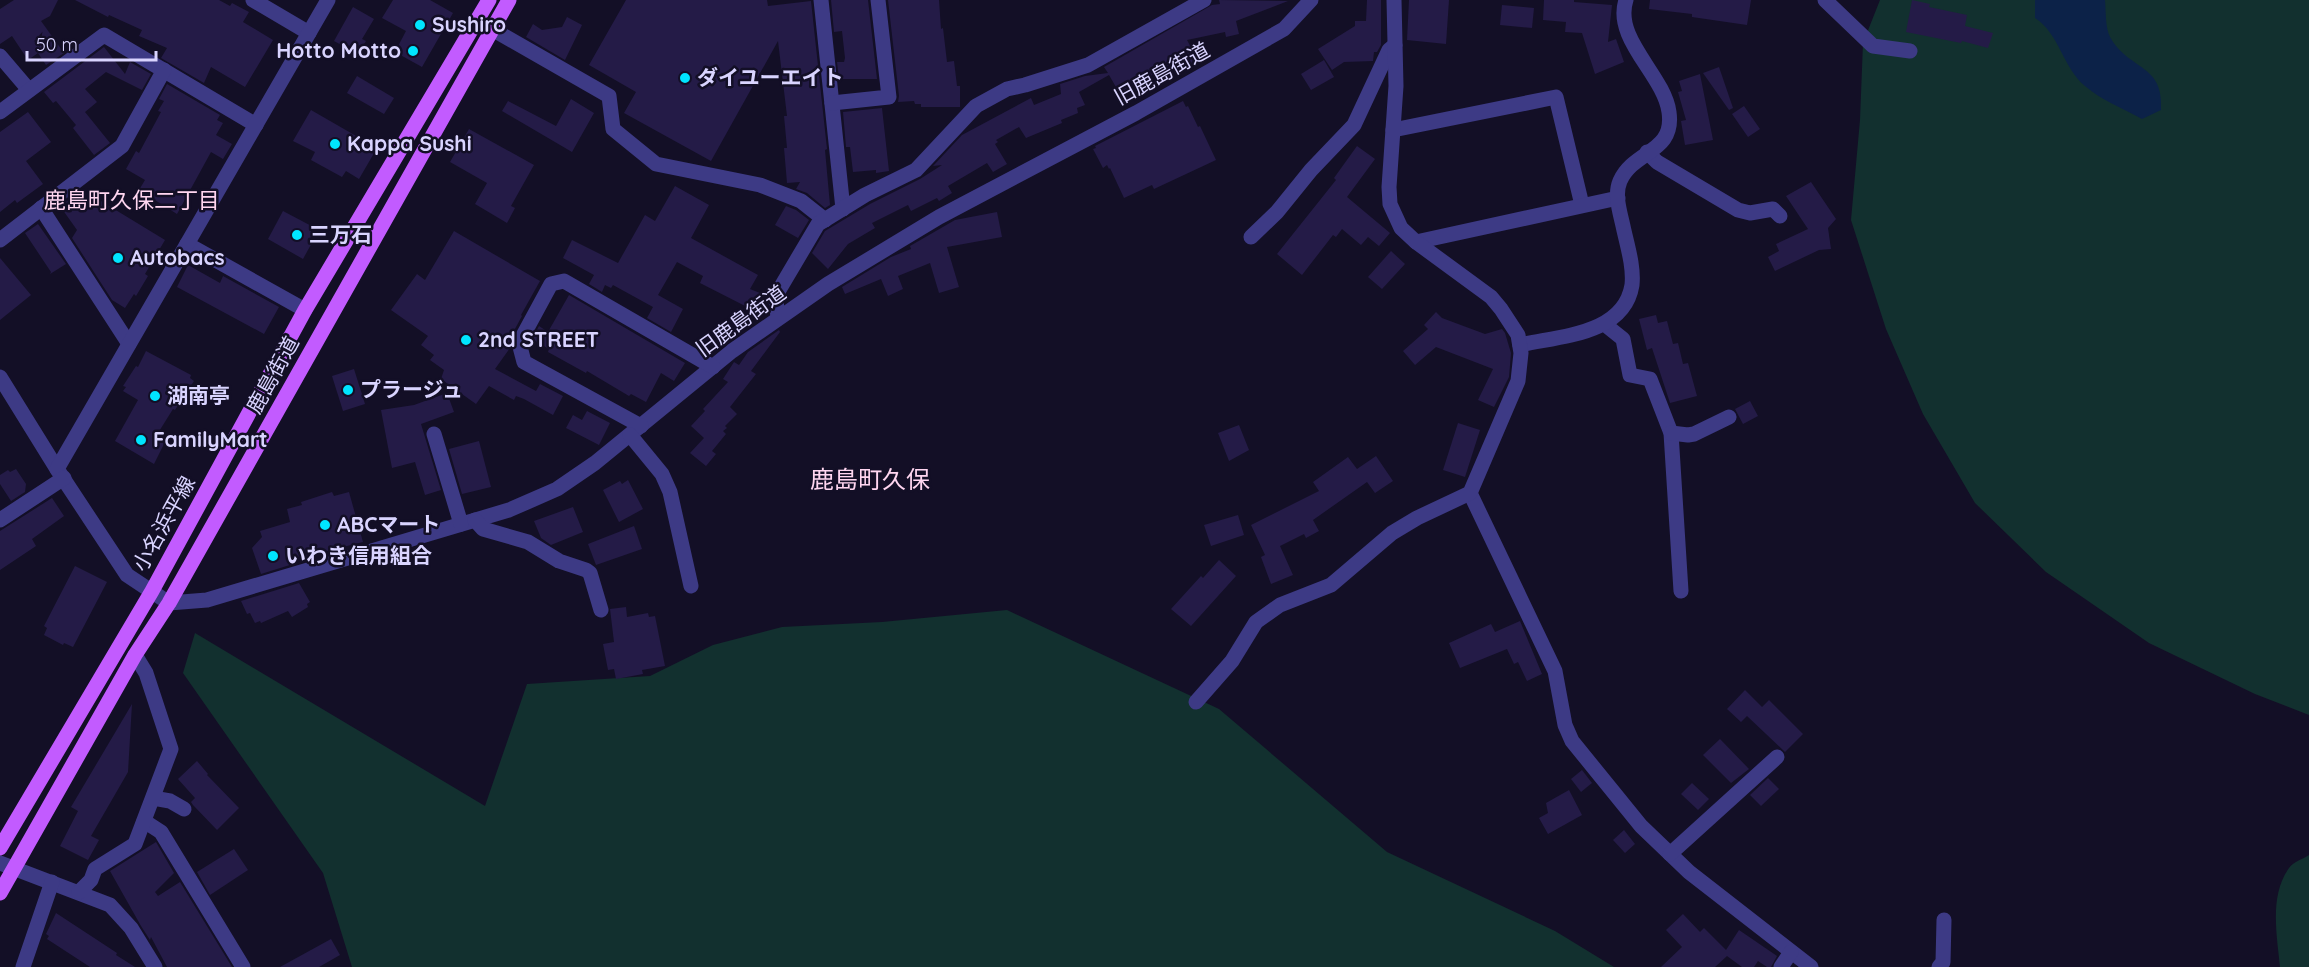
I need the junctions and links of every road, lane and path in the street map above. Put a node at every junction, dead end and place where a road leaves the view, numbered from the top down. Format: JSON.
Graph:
{"nodes":[{"id":1,"x":253,"y":0,"type":"edge"},
{"id":2,"x":328,"y":0,"type":"edge"},
{"id":3,"x":489,"y":0,"type":"edge"},
{"id":4,"x":509,"y":0,"type":"edge"},
{"id":5,"x":820,"y":0,"type":"edge"},
{"id":6,"x":878,"y":0,"type":"edge"},
{"id":7,"x":1204,"y":0,"type":"edge"},
{"id":8,"x":1311,"y":0,"type":"edge"},
{"id":9,"x":1394,"y":0,"type":"edge"},
{"id":10,"x":1626,"y":0,"type":"edge"},
{"id":11,"x":1825,"y":0,"type":"edge"},
{"id":12,"x":492,"y":29,"type":"junction"},
{"id":13,"x":309,"y":33,"type":"junction"},
{"id":14,"x":1395,"y":45,"type":"junction"},
{"id":15,"x":1910,"y":51,"type":"dead end"},
{"id":16,"x":0,"y":56,"type":"edge"},
{"id":17,"x":164,"y":70,"type":"junction"},
{"id":18,"x":29,"y":90,"type":"junction"},
{"id":19,"x":832,"y":103,"type":"junction"},
{"id":20,"x":0,"y":112,"type":"edge"},
{"id":21,"x":256,"y":125,"type":"junction"},
{"id":22,"x":1393,"y":130,"type":"junction"},
{"id":23,"x":1647,"y":152,"type":"junction"},
{"id":24,"x":1618,"y":198,"type":"junction"},
{"id":25,"x":1582,"y":205,"type":"junction"},
{"id":26,"x":41,"y":208,"type":"junction"},
{"id":27,"x":843,"y":209,"type":"junction"},
{"id":28,"x":1780,"y":216,"type":"dead end"},
{"id":29,"x":825,"y":220,"type":"junction"},
{"id":30,"x":1251,"y":237,"type":"dead end"},
{"id":31,"x":0,"y":240,"type":"edge"},
{"id":32,"x":1416,"y":242,"type":"junction"},
{"id":33,"x":187,"y":244,"type":"junction"},
{"id":34,"x":305,"y":310,"type":"junction"},
{"id":35,"x":778,"y":318,"type":"junction"},
{"id":36,"x":1608,"y":327,"type":"dead end"},
{"id":37,"x":129,"y":344,"type":"junction"},
{"id":38,"x":1520,"y":345,"type":"junction"},
{"id":39,"x":713,"y":366,"type":"junction"},
{"id":40,"x":0,"y":377,"type":"edge"},
{"id":41,"x":1729,"y":417,"type":"dead end"},
{"id":42,"x":635,"y":430,"type":"junction"},
{"id":43,"x":1671,"y":433,"type":"junction"},
{"id":44,"x":434,"y":434,"type":"dead end"},
{"id":45,"x":60,"y":474,"type":"junction"},
{"id":46,"x":1470,"y":493,"type":"junction"},
{"id":47,"x":0,"y":520,"type":"edge"},
{"id":48,"x":468,"y":522,"type":"junction"},
{"id":49,"x":691,"y":586,"type":"dead end"},
{"id":50,"x":152,"y":591,"type":"junction"},
{"id":51,"x":1681,"y":591,"type":"dead end"},
{"id":52,"x":169,"y":603,"type":"junction"},
{"id":53,"x":601,"y":610,"type":"dead end"},
{"id":54,"x":135,"y":655,"type":"junction"},
{"id":55,"x":1196,"y":702,"type":"dead end"},
{"id":56,"x":1777,"y":757,"type":"dead end"},
{"id":57,"x":153,"y":798,"type":"junction"},
{"id":58,"x":184,"y":808,"type":"dead end"},
{"id":59,"x":144,"y":821,"type":"junction"},
{"id":60,"x":0,"y":848,"type":"edge"},
{"id":61,"x":1670,"y":854,"type":"junction"},
{"id":62,"x":7,"y":866,"type":"edge"},
{"id":63,"x":52,"y":882,"type":"junction"},
{"id":64,"x":79,"y":892,"type":"junction"},
{"id":65,"x":0,"y":893,"type":"edge"},
{"id":66,"x":1944,"y":920,"type":"dead end"},
{"id":67,"x":1791,"y":952,"type":"junction"},
{"id":68,"x":23,"y":967,"type":"edge"},
{"id":69,"x":155,"y":967,"type":"edge"},
{"id":70,"x":243,"y":967,"type":"edge"},
{"id":71,"x":1781,"y":967,"type":"edge"},
{"id":72,"x":1811,"y":967,"type":"edge"},
{"id":73,"x":1939,"y":967,"type":"edge"}],
"edges":[{"from":1,"to":13,"type":"street"},
{"from":2,"to":13,"type":"street"},
{"from":3,"to":34,"type":"main road","name":"小名浜平線"},
{"from":4,"to":12,"type":"main road","name":"鹿島街道"},
{"from":5,"to":19,"type":"street"},
{"from":6,"to":19,"type":"street"},
{"from":7,"to":27,"type":"street"},
{"from":8,"to":35,"type":"street","name":"旧鹿島街道"},
{"from":9,"to":14,"type":"street"},
{"from":10,"to":23,"type":"street"},
{"from":11,"to":15,"type":"street"},
{"from":12,"to":29,"type":"street"},
{"from":12,"to":52,"type":"main road","name":"鹿島街道"},
{"from":13,"to":21,"type":"street"},
{"from":14,"to":22,"type":"street"},
{"from":14,"to":30,"type":"street"},
{"from":16,"to":18,"type":"street"},
{"from":17,"to":18,"type":"street"},
{"from":17,"to":21,"type":"street"},
{"from":17,"to":26,"type":"street"},
{"from":18,"to":20,"type":"street"},
{"from":19,"to":27,"type":"street"},
{"from":21,"to":33,"type":"street"},
{"from":22,"to":25,"type":"street"},
{"from":22,"to":32,"type":"street"},
{"from":23,"to":24,"type":"street"},
{"from":23,"to":28,"type":"street"},
{"from":24,"to":25,"type":"street"},
{"from":24,"to":38,"type":"street"},
{"from":25,"to":32,"type":"street"},
{"from":26,"to":31,"type":"street"},
{"from":26,"to":37,"type":"street"},
{"from":27,"to":29,"type":"street"},
{"from":29,"to":35,"type":"street"},
{"from":32,"to":38,"type":"street"},
{"from":33,"to":34,"type":"street"},
{"from":33,"to":37,"type":"street"},
{"from":34,"to":50,"type":"main road","name":"小名浜平線"},
{"from":35,"to":39,"type":"street","name":"旧鹿島街道"},
{"from":36,"to":43,"type":"street"},
{"from":37,"to":45,"type":"street"},
{"from":38,"to":46,"type":"street"},
{"from":39,"to":42,"type":"street","name":"旧鹿島街道"},
{"from":39,"to":42,"type":"street"},
{"from":40,"to":45,"type":"street"},
{"from":41,"to":43,"type":"street"},
{"from":42,"to":48,"type":"street","name":"旧鹿島街道"},
{"from":42,"to":49,"type":"street"},
{"from":43,"to":51,"type":"street"},
{"from":44,"to":48,"type":"street"},
{"from":45,"to":47,"type":"street"},
{"from":45,"to":50,"type":"street"},
{"from":46,"to":55,"type":"street"},
{"from":46,"to":61,"type":"street"},
{"from":48,"to":52,"type":"street","name":"旧鹿島街道"},
{"from":48,"to":53,"type":"street"},
{"from":50,"to":52,"type":"street"},
{"from":50,"to":60,"type":"main road","name":"小名浜平線"},
{"from":52,"to":54,"type":"main road","name":"鹿島街道"},
{"from":54,"to":57,"type":"street"},
{"from":54,"to":62,"type":"main road","name":"鹿島街道"},
{"from":56,"to":61,"type":"street"},
{"from":57,"to":58,"type":"street"},
{"from":57,"to":59,"type":"street"},
{"from":59,"to":64,"type":"street"},
{"from":59,"to":70,"type":"street"},
{"from":61,"to":67,"type":"street"},
{"from":62,"to":63,"type":"street"},
{"from":62,"to":65,"type":"main road","name":"鹿島街道"},
{"from":63,"to":64,"type":"street"},
{"from":63,"to":68,"type":"street"},
{"from":64,"to":69,"type":"street"},
{"from":66,"to":73,"type":"street"},
{"from":67,"to":71,"type":"street"},
{"from":67,"to":72,"type":"street"}]}
